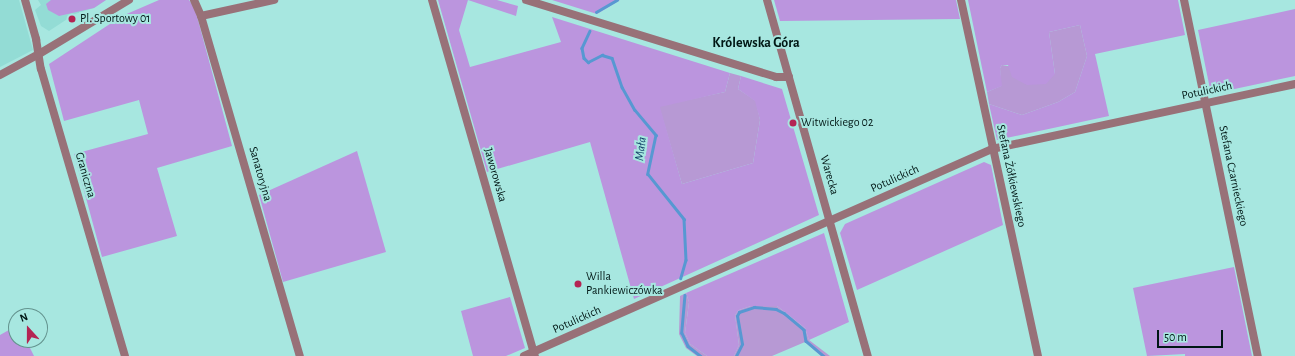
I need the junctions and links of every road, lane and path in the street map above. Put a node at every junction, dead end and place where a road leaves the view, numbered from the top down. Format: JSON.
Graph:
{"nodes":[{"id":1,"x":25,"y":0,"type":"edge"},
{"id":2,"x":129,"y":0,"type":"edge"},
{"id":3,"x":194,"y":0,"type":"edge"},
{"id":4,"x":274,"y":0,"type":"edge"},
{"id":5,"x":432,"y":0,"type":"edge"},
{"id":6,"x":526,"y":0,"type":"edge"},
{"id":7,"x":767,"y":0,"type":"edge"},
{"id":8,"x":961,"y":0,"type":"edge"},
{"id":9,"x":1184,"y":0,"type":"edge"},
{"id":10,"x":201,"y":16,"type":"junction"},
{"id":11,"x":39,"y":54,"type":"junction"},
{"id":12,"x":0,"y":74,"type":"edge"},
{"id":13,"x":789,"y":77,"type":"junction"},
{"id":14,"x":1295,"y":84,"type":"edge"},
{"id":15,"x":1205,"y":104,"type":"junction"},
{"id":16,"x":992,"y":149,"type":"junction"},
{"id":17,"x":830,"y":222,"type":"junction"},
{"id":18,"x":534,"y":354,"type":"edge"},
{"id":19,"x":125,"y":356,"type":"edge"},
{"id":20,"x":300,"y":356,"type":"edge"},
{"id":21,"x":524,"y":356,"type":"edge"},
{"id":22,"x":868,"y":356,"type":"edge"},
{"id":23,"x":1038,"y":356,"type":"edge"},
{"id":24,"x":1258,"y":356,"type":"edge"}],
"edges":[{"from":1,"to":11,"type":"street","name":"Graniczna"},
{"from":2,"to":11,"type":"street"},
{"from":3,"to":10,"type":"street","name":"Sanatoryjna"},
{"from":4,"to":10,"type":"street"},
{"from":5,"to":18,"type":"street","name":"Jaworowska"},
{"from":6,"to":13,"type":"street"},
{"from":7,"to":13,"type":"street","name":"Warecka"},
{"from":8,"to":16,"type":"street","name":"Stefana Żółkiewskiego"},
{"from":9,"to":15,"type":"street","name":"Stefana Czarnieckiego"},
{"from":10,"to":20,"type":"street","name":"Sanatoryjna"},
{"from":11,"to":12,"type":"street"},
{"from":11,"to":19,"type":"street","name":"Graniczna"},
{"from":13,"to":17,"type":"street","name":"Warecka"},
{"from":14,"to":15,"type":"street","name":"Potulickich"},
{"from":15,"to":16,"type":"street","name":"Potulickich"},
{"from":15,"to":24,"type":"street","name":"Stefana Czarnieckiego"},
{"from":16,"to":17,"type":"street","name":"Potulickich"},
{"from":16,"to":23,"type":"street","name":"Stefana Żółkiewskiego"},
{"from":17,"to":18,"type":"street","name":"Potulickich"},
{"from":17,"to":22,"type":"street","name":"Warecka"},
{"from":18,"to":21,"type":"street","name":"Potulickich"}]}
